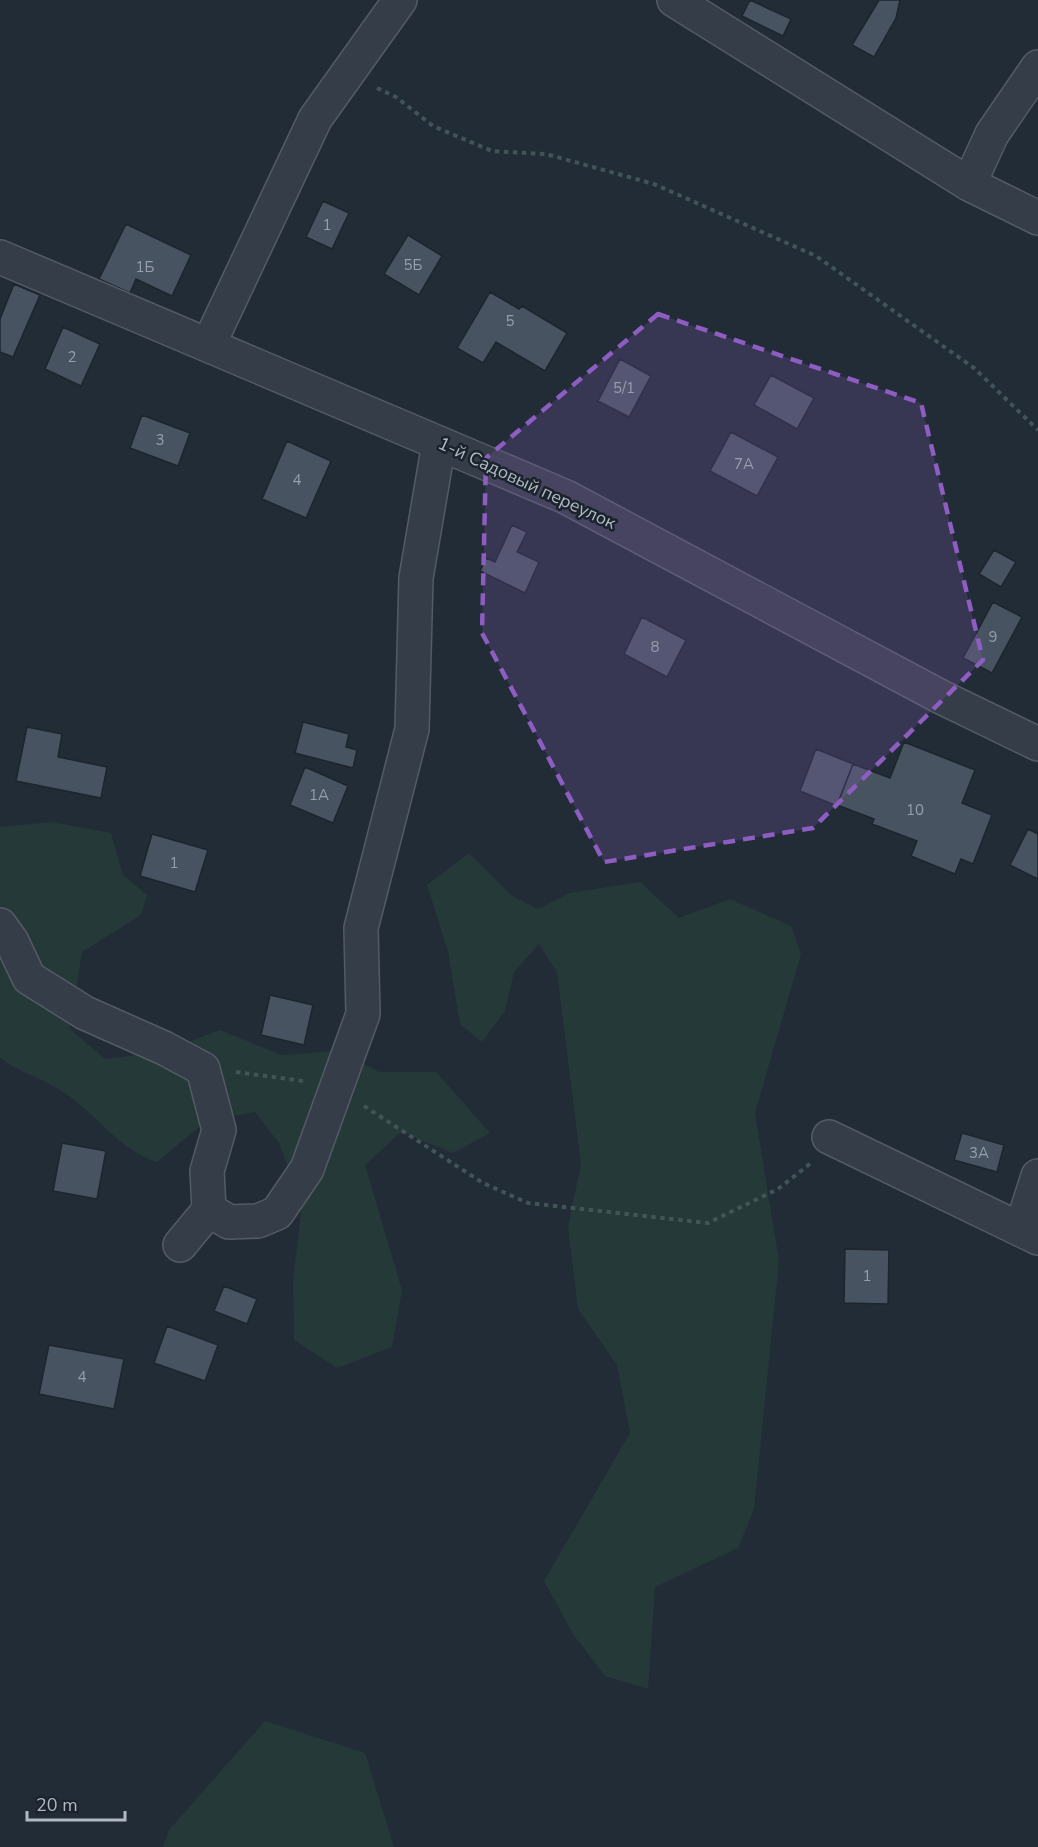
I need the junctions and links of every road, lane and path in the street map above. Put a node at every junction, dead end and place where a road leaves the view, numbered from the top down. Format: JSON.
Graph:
{"nodes":[{"id":1,"x":400,"y":0,"type":"edge"},
{"id":2,"x":675,"y":0,"type":"edge"},
{"id":3,"x":1038,"y":67,"type":"edge"},
{"id":4,"x":347,"y":74,"type":"junction"},
{"id":5,"x":969,"y":184,"type":"junction"},
{"id":6,"x":1038,"y":218,"type":"edge"},
{"id":7,"x":0,"y":257,"type":"edge"},
{"id":8,"x":209,"y":344,"type":"junction"},
{"id":9,"x":1038,"y":430,"type":"edge"},
{"id":10,"x":439,"y":443,"type":"junction"},
{"id":11,"x":1038,"y":744,"type":"edge"},
{"id":12,"x":0,"y":925,"type":"edge"},
{"id":13,"x":203,"y":1069,"type":"junction"},
{"id":14,"x":336,"y":1088,"type":"junction"},
{"id":15,"x":834,"y":1139,"type":"joint"},
{"id":16,"x":1038,"y":1176,"type":"edge"},
{"id":17,"x":209,"y":1210,"type":"junction"},
{"id":18,"x":1029,"y":1234,"type":"edge"},
{"id":19,"x":180,"y":1245,"type":"dead end"}],
"edges":[{"from":1,"to":4,"type":"street"},
{"from":2,"to":5,"type":"street"},
{"from":3,"to":5,"type":"street"},
{"from":4,"to":8,"type":"street"},
{"from":4,"to":9,"type":"path"},
{"from":5,"to":6,"type":"street"},
{"from":7,"to":8,"type":"street","name":"1-й Садовый переулок"},
{"from":8,"to":10,"type":"street","name":"1-й Садовый переулок"},
{"from":10,"to":11,"type":"street","name":"1-й Садовый переулок"},
{"from":10,"to":14,"type":"street"},
{"from":12,"to":13,"type":"street"},
{"from":13,"to":14,"type":"path"},
{"from":13,"to":17,"type":"street"},
{"from":14,"to":15,"type":"path"},
{"from":14,"to":17,"type":"street"},
{"from":15,"to":18,"type":"street"},
{"from":16,"to":18,"type":"street"},
{"from":17,"to":19,"type":"street"}]}
